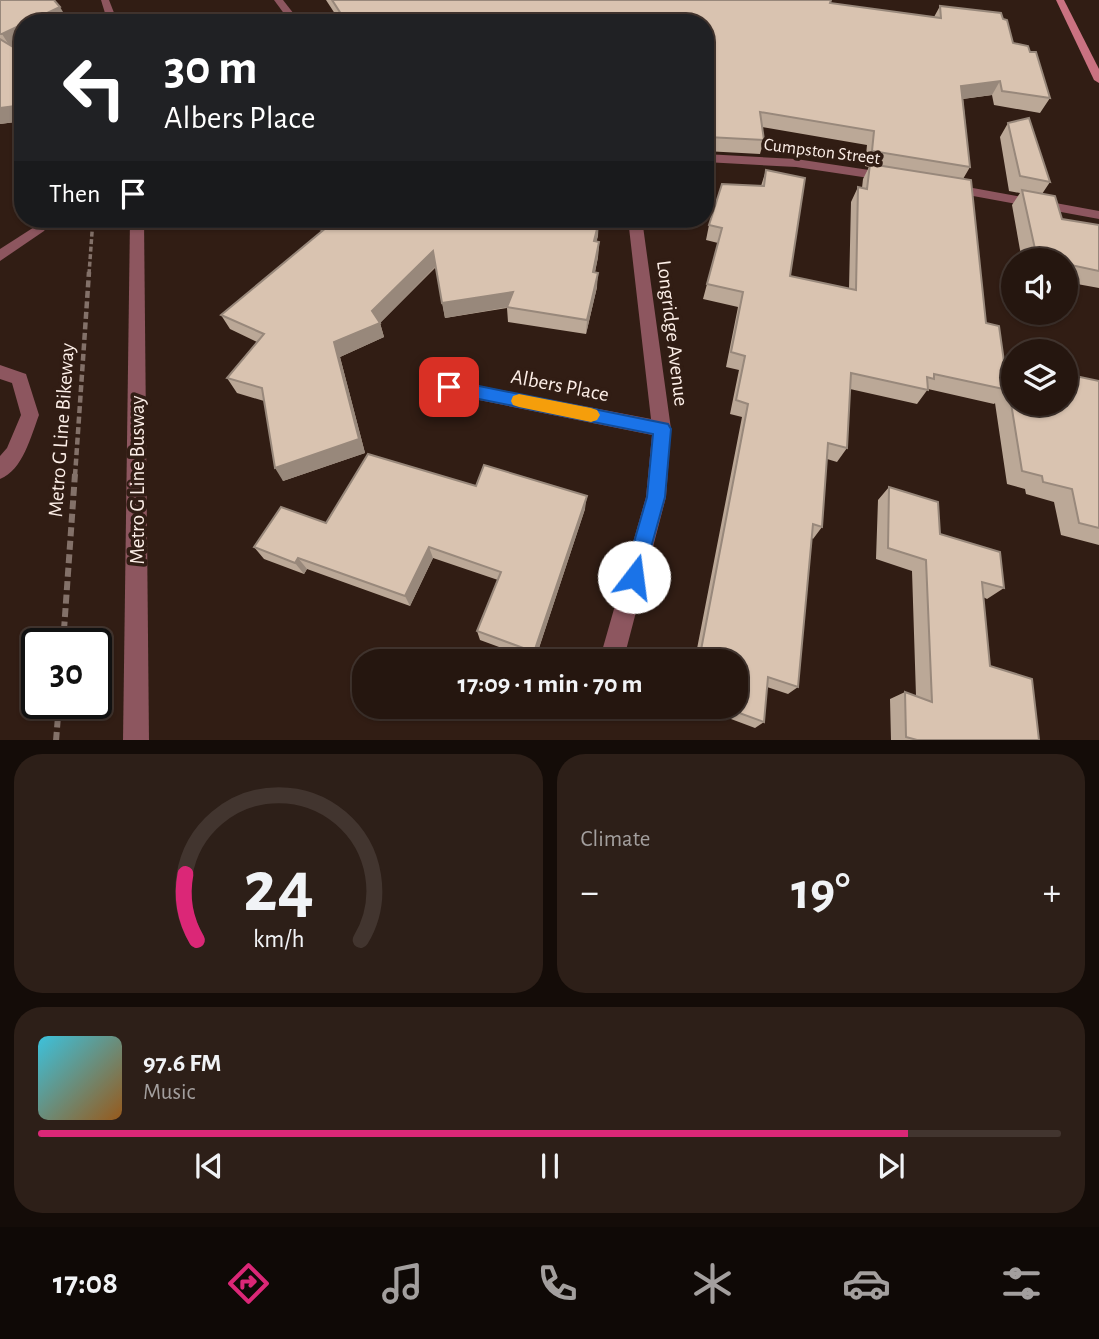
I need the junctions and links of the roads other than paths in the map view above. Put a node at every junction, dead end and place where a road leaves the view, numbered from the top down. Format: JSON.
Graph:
{"nodes":[{"id":1,"x":278,"y":0,"type":"edge"},
{"id":2,"x":1060,"y":0,"type":"edge"},
{"id":3,"x":289,"y":14,"type":"edge"},
{"id":4,"x":1099,"y":80,"type":"edge"},
{"id":5,"x":714,"y":158,"type":"edge"},
{"id":6,"x":901,"y":179,"type":"edge"},
{"id":7,"x":941,"y":186,"type":"edge"},
{"id":8,"x":1099,"y":215,"type":"edge"},
{"id":9,"x":39,"y":228,"type":"dead end"},
{"id":10,"x":137,"y":228,"type":"edge"},
{"id":11,"x":636,"y":228,"type":"edge"},
{"id":12,"x":0,"y":256,"type":"edge"},
{"id":13,"x":0,"y":372,"type":"edge"},
{"id":14,"x":449,"y":387,"type":"dead end"},
{"id":15,"x":662,"y":429,"type":"junction"},
{"id":16,"x":0,"y":470,"type":"edge"},
{"id":17,"x":614,"y":649,"type":"edge"},
{"id":18,"x":136,"y":740,"type":"edge"}],
"edges":[{"from":1,"to":3,"type":"street"},
{"from":2,"to":4,"type":"main road"},
{"from":5,"to":6,"type":"street","name":"Cumpston Street"},
{"from":7,"to":8,"type":"street"},
{"from":9,"to":12,"type":"street"},
{"from":10,"to":18,"type":"street","name":"Metro G Line Busway"},
{"from":11,"to":15,"type":"street","name":"Longridge Avenue"},
{"from":13,"to":16,"type":"street"},
{"from":14,"to":15,"type":"street","name":"Albers Place"},
{"from":15,"to":17,"type":"street","name":"Longridge Avenue"}]}
